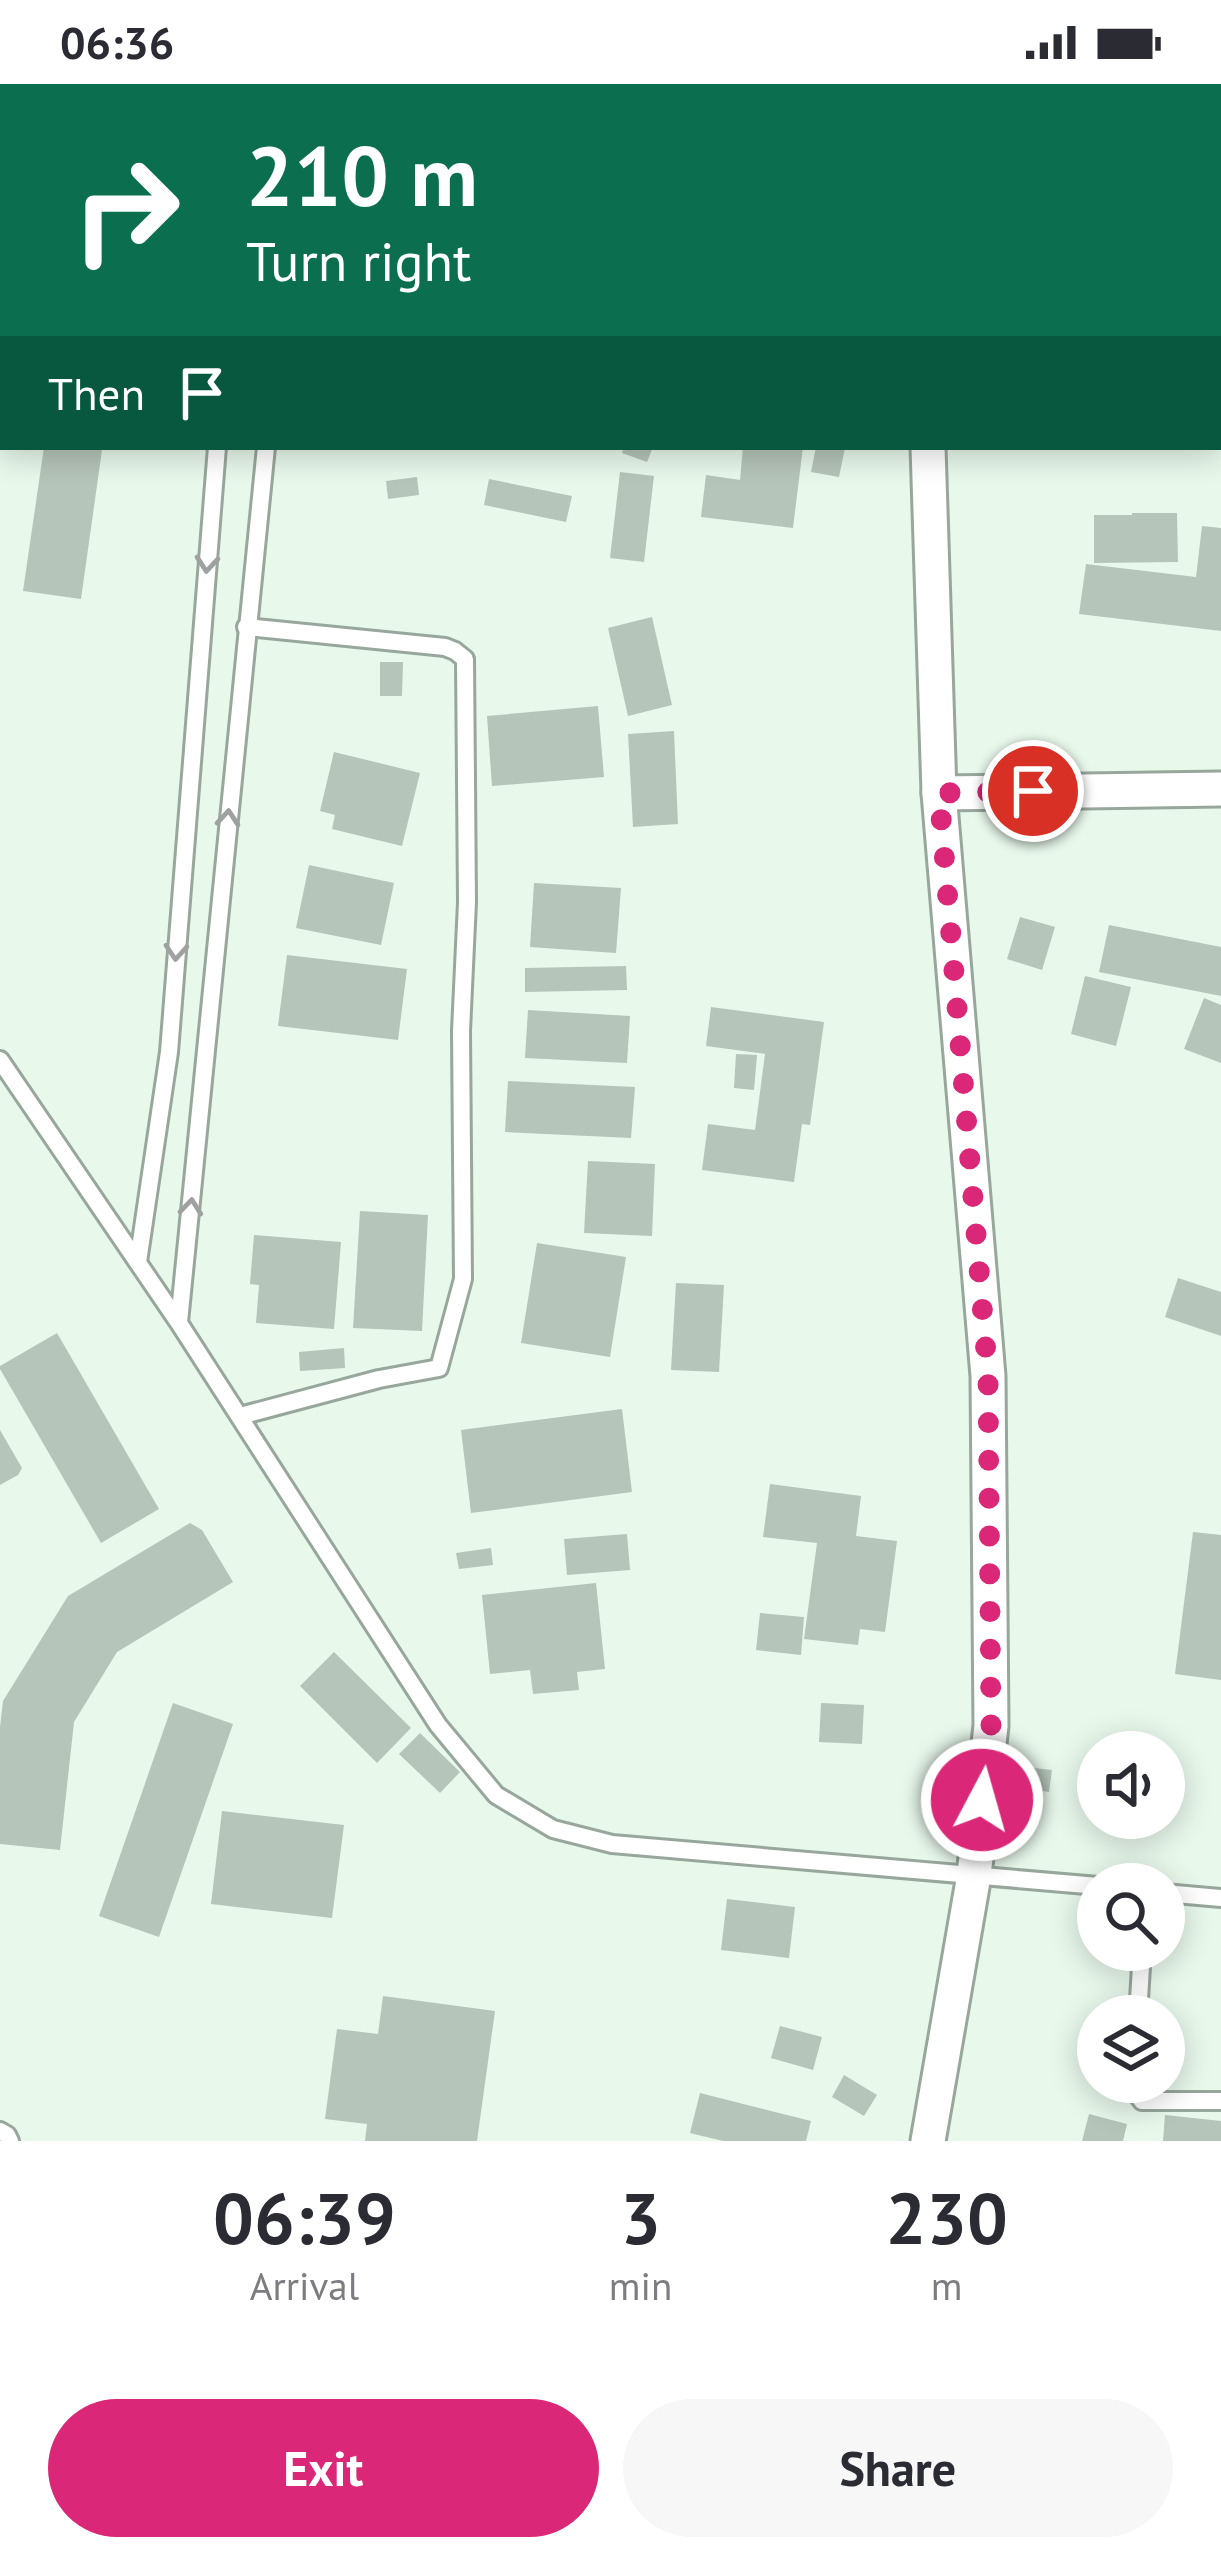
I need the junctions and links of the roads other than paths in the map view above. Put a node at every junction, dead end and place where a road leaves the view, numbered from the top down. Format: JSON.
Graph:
{"nodes":[{"id":1,"x":217,"y":450,"type":"edge"},
{"id":2,"x":266,"y":450,"type":"edge"},
{"id":3,"x":928,"y":450,"type":"edge"},
{"id":4,"x":247,"y":627,"type":"junction"},
{"id":5,"x":1221,"y":788,"type":"edge"},
{"id":6,"x":939,"y":793,"type":"junction"},
{"id":7,"x":0,"y":1060,"type":"edge"},
{"id":8,"x":138,"y":1262,"type":"junction"},
{"id":9,"x":179,"y":1323,"type":"junction"},
{"id":10,"x":240,"y":1416,"type":"junction"},
{"id":11,"x":974,"y":1875,"type":"junction"},
{"id":12,"x":1077,"y":1884,"type":"edge"},
{"id":13,"x":1185,"y":1895,"type":"edge"},
{"id":14,"x":1221,"y":1898,"type":"edge"},
{"id":15,"x":1185,"y":2102,"type":"edge"},
{"id":16,"x":1221,"y":2102,"type":"edge"},
{"id":17,"x":0,"y":2131,"type":"edge"},
{"id":18,"x":10,"y":2141,"type":"edge"},
{"id":19,"x":928,"y":2141,"type":"edge"}],
"edges":[{"from":1,"to":8,"type":"lane","one_way":true},
{"from":2,"to":4,"type":"lane"},
{"from":3,"to":6,"type":"street"},
{"from":9,"to":4,"type":"lane","one_way":true},
{"from":4,"to":10,"type":"lane"},
{"from":5,"to":6,"type":"street"},
{"from":6,"to":11,"type":"street"},
{"from":7,"to":8,"type":"lane"},
{"from":8,"to":9,"type":"lane"},
{"from":9,"to":10,"type":"lane"},
{"from":10,"to":11,"type":"lane"},
{"from":11,"to":12,"type":"lane"},
{"from":11,"to":19,"type":"street"},
{"from":13,"to":14,"type":"lane"},
{"from":15,"to":16,"type":"lane"},
{"from":17,"to":18,"type":"lane"}]}
